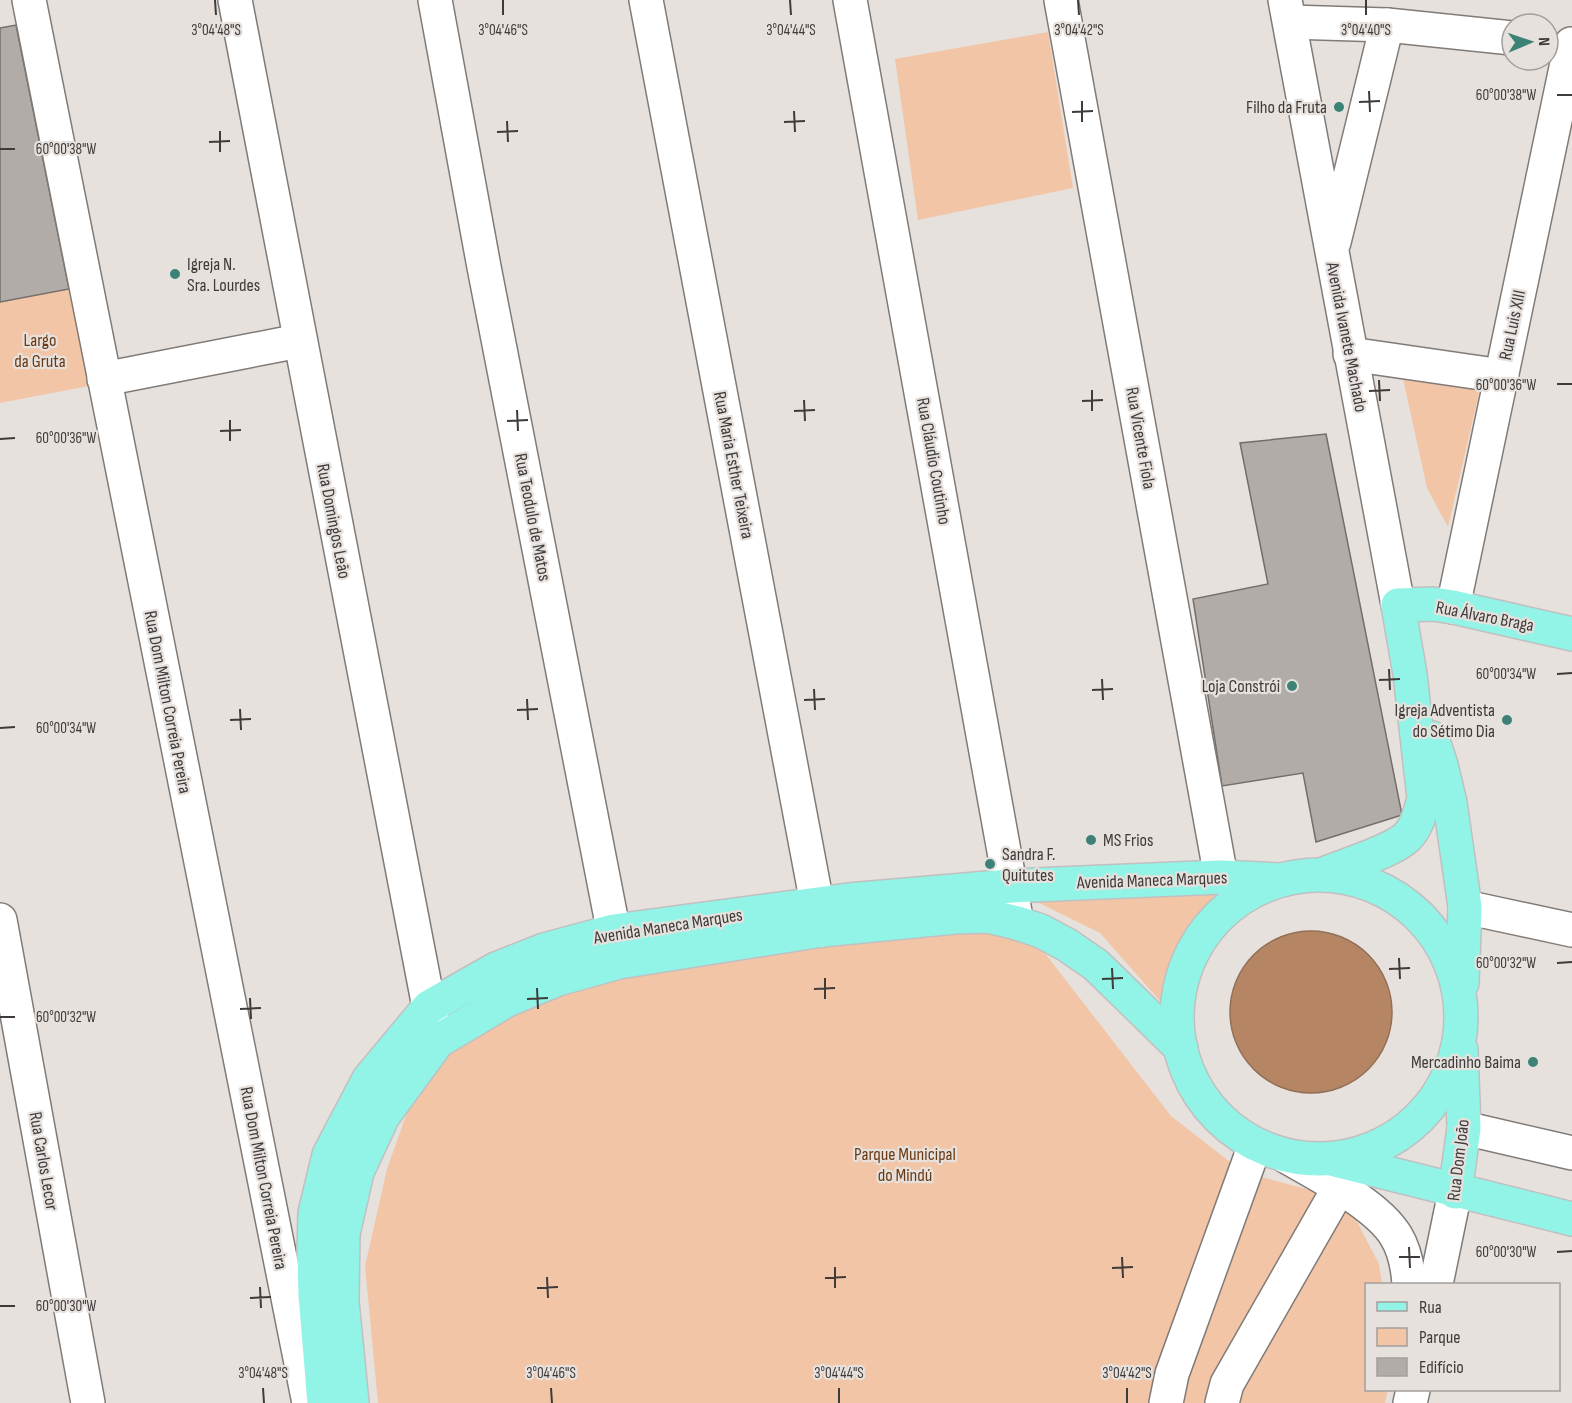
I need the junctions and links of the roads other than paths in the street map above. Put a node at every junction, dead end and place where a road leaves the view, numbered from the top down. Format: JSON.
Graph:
{"nodes":[{"id":1,"x":29,"y":0,"type":"edge"},
{"id":2,"x":235,"y":0,"type":"edge"},
{"id":3,"x":435,"y":0,"type":"edge"},
{"id":4,"x":646,"y":0,"type":"edge"},
{"id":5,"x":850,"y":0,"type":"edge"},
{"id":6,"x":1061,"y":0,"type":"edge"},
{"id":7,"x":1288,"y":11,"type":"edge"},
{"id":8,"x":1387,"y":25,"type":"junction"},
{"id":9,"x":1500,"y":37,"type":"edge"},
{"id":10,"x":1572,"y":44,"type":"edge"},
{"id":11,"x":1331,"y":253,"type":"junction"},
{"id":12,"x":299,"y":341,"type":"junction"},
{"id":13,"x":1350,"y":354,"type":"junction"},
{"id":14,"x":1502,"y":376,"type":"junction"},
{"id":15,"x":104,"y":379,"type":"junction"},
{"id":16,"x":1398,"y":605,"type":"junction"},
{"id":17,"x":1453,"y":607,"type":"junction"},
{"id":18,"x":1572,"y":634,"type":"edge"},
{"id":19,"x":1410,"y":674,"type":"junction"},
{"id":20,"x":1324,"y":874,"type":"junction"},
{"id":21,"x":1221,"y":877,"type":"junction"},
{"id":22,"x":1279,"y":880,"type":"junction"},
{"id":23,"x":1011,"y":886,"type":"junction"},
{"id":24,"x":1465,"y":907,"type":"junction"},
{"id":25,"x":819,"y":917,"type":"junction"},
{"id":26,"x":0,"y":920,"type":"edge"},
{"id":27,"x":1017,"y":923,"type":"junction"},
{"id":28,"x":1572,"y":930,"type":"edge"},
{"id":29,"x":616,"y":947,"type":"junction"},
{"id":30,"x":1461,"y":1000,"type":"junction"},
{"id":31,"x":429,"y":1007,"type":"junction"},
{"id":32,"x":1460,"y":1033,"type":"junction"},
{"id":33,"x":438,"y":1041,"type":"junction"},
{"id":34,"x":1181,"y":1048,"type":"junction"},
{"id":35,"x":1464,"y":1128,"type":"junction"},
{"id":36,"x":1269,"y":1150,"type":"junction"},
{"id":37,"x":1572,"y":1153,"type":"edge"},
{"id":38,"x":1336,"y":1174,"type":"junction"},
{"id":39,"x":1455,"y":1192,"type":"junction"},
{"id":40,"x":1572,"y":1219,"type":"edge"},
{"id":41,"x":1409,"y":1283,"type":"edge"},
{"id":42,"x":1436,"y":1283,"type":"edge"},
{"id":43,"x":88,"y":1403,"type":"edge"},
{"id":44,"x":309,"y":1403,"type":"edge"},
{"id":45,"x":324,"y":1403,"type":"edge"},
{"id":46,"x":352,"y":1403,"type":"edge"},
{"id":47,"x":1166,"y":1403,"type":"edge"},
{"id":48,"x":1222,"y":1403,"type":"edge"}],
"edges":[{"from":1,"to":15,"type":"street","name":"Rua Dom Milton Correia Pereira"},
{"from":2,"to":12,"type":"street","name":"Rua Domingos Leão"},
{"from":3,"to":29,"type":"street","name":"Rua Teodulo de Matos"},
{"from":4,"to":25,"type":"street","name":"Rua Maria Esther Teixeira"},
{"from":5,"to":23,"type":"street","name":"Rua Cláudio Coutinho"},
{"from":6,"to":21,"type":"street","name":"Rua Vicente Fiola"},
{"from":7,"to":8,"type":"street"},
{"from":7,"to":11,"type":"street","name":"Avenida Ivanete Machado"},
{"from":8,"to":9,"type":"street"},
{"from":8,"to":11,"type":"street"},
{"from":10,"to":14,"type":"street","name":"Rua Luis XIII"},
{"from":11,"to":13,"type":"street","name":"Avenida Ivanete Machado"},
{"from":12,"to":15,"type":"street"},
{"from":12,"to":31,"type":"street","name":"Rua Domingos Leão"},
{"from":13,"to":14,"type":"street"},
{"from":13,"to":16,"type":"street","name":"Avenida Ivanete Machado"},
{"from":14,"to":17,"type":"street","name":"Rua Luis XIII"},
{"from":15,"to":44,"type":"street","name":"Rua Dom Milton Correia Pereira"},
{"from":16,"to":17,"type":"main road","name":"Rua Álvaro Braga"},
{"from":16,"to":19,"type":"main road","name":"Avenida Ivanete Machado"},
{"from":17,"to":18,"type":"main road","name":"Rua Álvaro Braga"},
{"from":19,"to":20,"type":"main road","name":"Avenida Ivanete Machado"},
{"from":19,"to":24,"type":"main road","name":"Avenida Ivanete Machado"},
{"from":20,"to":22,"type":"main road"},
{"from":20,"to":30,"type":"main road"},
{"from":21,"to":22,"type":"main road","name":"Avenida Maneca Marques"},
{"from":21,"to":23,"type":"main road","name":"Avenida Maneca Marques"},
{"from":22,"to":34,"type":"main road"},
{"from":23,"to":25,"type":"main road","name":"Avenida Maneca Marques"},
{"from":23,"to":27,"type":"street","name":"Rua Cláudio Coutinho"},
{"from":24,"to":28,"type":"street"},
{"from":24,"to":30,"type":"main road","name":"Avenida Ivanete Machado"},
{"from":25,"to":27,"type":"main road","name":"Avenida Maneca Marques"},
{"from":25,"to":29,"type":"main road","name":"Avenida Maneca Marques"},
{"from":26,"to":43,"type":"street","name":"Rua Carlos Lecor"},
{"from":27,"to":34,"type":"main road","name":"Avenida Maneca Marques"},
{"from":29,"to":31,"type":"main road","name":"Avenida Maneca Marques"},
{"from":29,"to":33,"type":"main road","name":"Avenida Maneca Marques"},
{"from":30,"to":32,"type":"main road"},
{"from":31,"to":33,"type":"street","name":"Rua Domingos Leão"},
{"from":31,"to":45,"type":"main road","name":"Avenida Maneca Marques"},
{"from":32,"to":35,"type":"main road","name":"Rua Dom João"},
{"from":32,"to":38,"type":"main road"},
{"from":33,"to":46,"type":"main road","name":"Avenida Maneca Marques"},
{"from":34,"to":36,"type":"main road"},
{"from":35,"to":37,"type":"street"},
{"from":35,"to":39,"type":"main road","name":"Rua Dom João"},
{"from":36,"to":38,"type":"main road"},
{"from":36,"to":47,"type":"street"},
{"from":38,"to":39,"type":"main road"},
{"from":38,"to":41,"type":"street"},
{"from":38,"to":48,"type":"street"},
{"from":39,"to":40,"type":"main road"},
{"from":39,"to":42,"type":"street","name":"Rua Dom João"}]}
